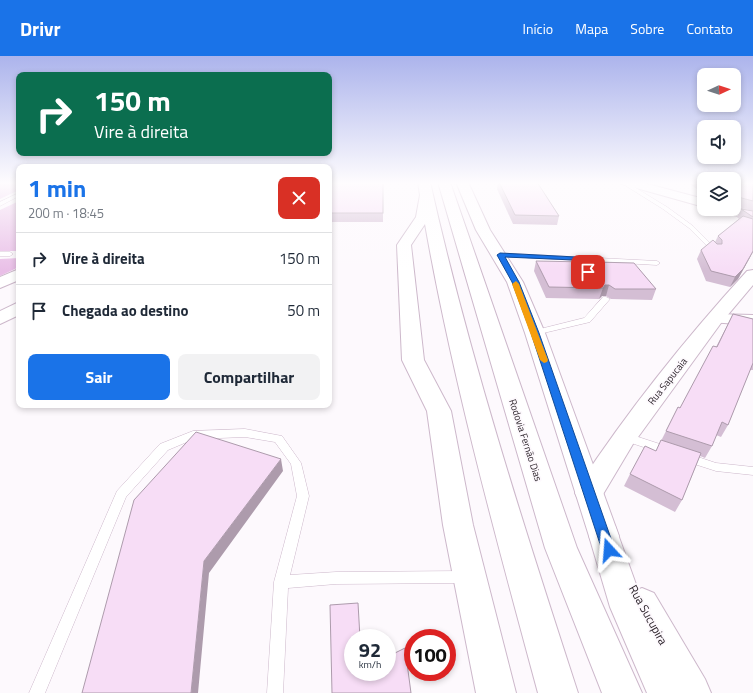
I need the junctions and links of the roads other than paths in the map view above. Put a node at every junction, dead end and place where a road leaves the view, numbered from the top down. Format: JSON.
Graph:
{"nodes":[{"id":1,"x":424,"y":212,"type":"edge"},
{"id":2,"x":436,"y":212,"type":"edge"},
{"id":3,"x":441,"y":212,"type":"edge"},
{"id":4,"x":475,"y":212,"type":"edge"},
{"id":5,"x":670,"y":212,"type":"edge"},
{"id":6,"x":741,"y":213,"type":"edge"},
{"id":7,"x":753,"y":216,"type":"edge"},
{"id":8,"x":715,"y":251,"type":"edge"},
{"id":9,"x":0,"y":254,"type":"edge"},
{"id":10,"x":10,"y":254,"type":"dead end"},
{"id":11,"x":500,"y":255,"type":"junction"},
{"id":12,"x":576,"y":259,"type":"junction"},
{"id":13,"x":657,"y":263,"type":"dead end"},
{"id":14,"x":584,"y":268,"type":"edge"},
{"id":15,"x":16,"y":275,"type":"edge"},
{"id":16,"x":753,"y":275,"type":"edge"},
{"id":17,"x":0,"y":283,"type":"edge"},
{"id":18,"x":606,"y":299,"type":"edge"},
{"id":19,"x":16,"y":310,"type":"edge"},
{"id":20,"x":0,"y":318,"type":"edge"},
{"id":21,"x":714,"y":319,"type":"junction"},
{"id":22,"x":750,"y":321,"type":"edge"},
{"id":23,"x":535,"y":333,"type":"junction"},
{"id":24,"x":624,"y":437,"type":"junction"},
{"id":25,"x":753,"y":470,"type":"edge"},
{"id":26,"x":589,"y":493,"type":"junction"},
{"id":27,"x":604,"y":536,"type":"junction"},
{"id":28,"x":470,"y":577,"type":"junction"},
{"id":29,"x":281,"y":582,"type":"junction"},
{"id":30,"x":37,"y":693,"type":"edge"},
{"id":31,"x":275,"y":693,"type":"edge"},
{"id":32,"x":496,"y":693,"type":"edge"},
{"id":33,"x":558,"y":693,"type":"edge"},
{"id":34,"x":622,"y":693,"type":"edge"},
{"id":35,"x":667,"y":693,"type":"edge"},
{"id":36,"x":691,"y":693,"type":"edge"}],
"edges":[{"from":1,"to":28,"type":"main road"},
{"from":2,"to":33,"type":"main road"},
{"from":3,"to":34,"type":"main road","name":"Rodovia Fernão Dias"},
{"from":4,"to":11,"type":"main road"},
{"from":5,"to":8,"type":"lane"},
{"from":6,"to":7,"type":"main road"},
{"from":9,"to":10,"type":"lane"},
{"from":11,"to":12,"type":"lane"},
{"from":11,"to":23,"type":"main road"},
{"from":12,"to":13,"type":"lane"},
{"from":12,"to":14,"type":"lane"},
{"from":15,"to":17,"type":"main road"},
{"from":16,"to":21,"type":"main road","name":"Rua Sapucaia"},
{"from":18,"to":23,"type":"lane"},
{"from":19,"to":20,"type":"main road"},
{"from":21,"to":22,"type":"street"},
{"from":21,"to":24,"type":"main road","name":"Rua Sapucaia"},
{"from":23,"to":26,"type":"main road"},
{"from":24,"to":25,"type":"lane"},
{"from":24,"to":26,"type":"main road","name":"Rua Sapucaia"},
{"from":26,"to":27,"type":"main road"},
{"from":27,"to":35,"type":"main road"},
{"from":27,"to":36,"type":"main road","name":"Rua Sucupira"},
{"from":28,"to":29,"type":"lane"},
{"from":28,"to":32,"type":"main road"},
{"from":29,"to":30,"type":"lane"},
{"from":29,"to":31,"type":"lane"}]}
